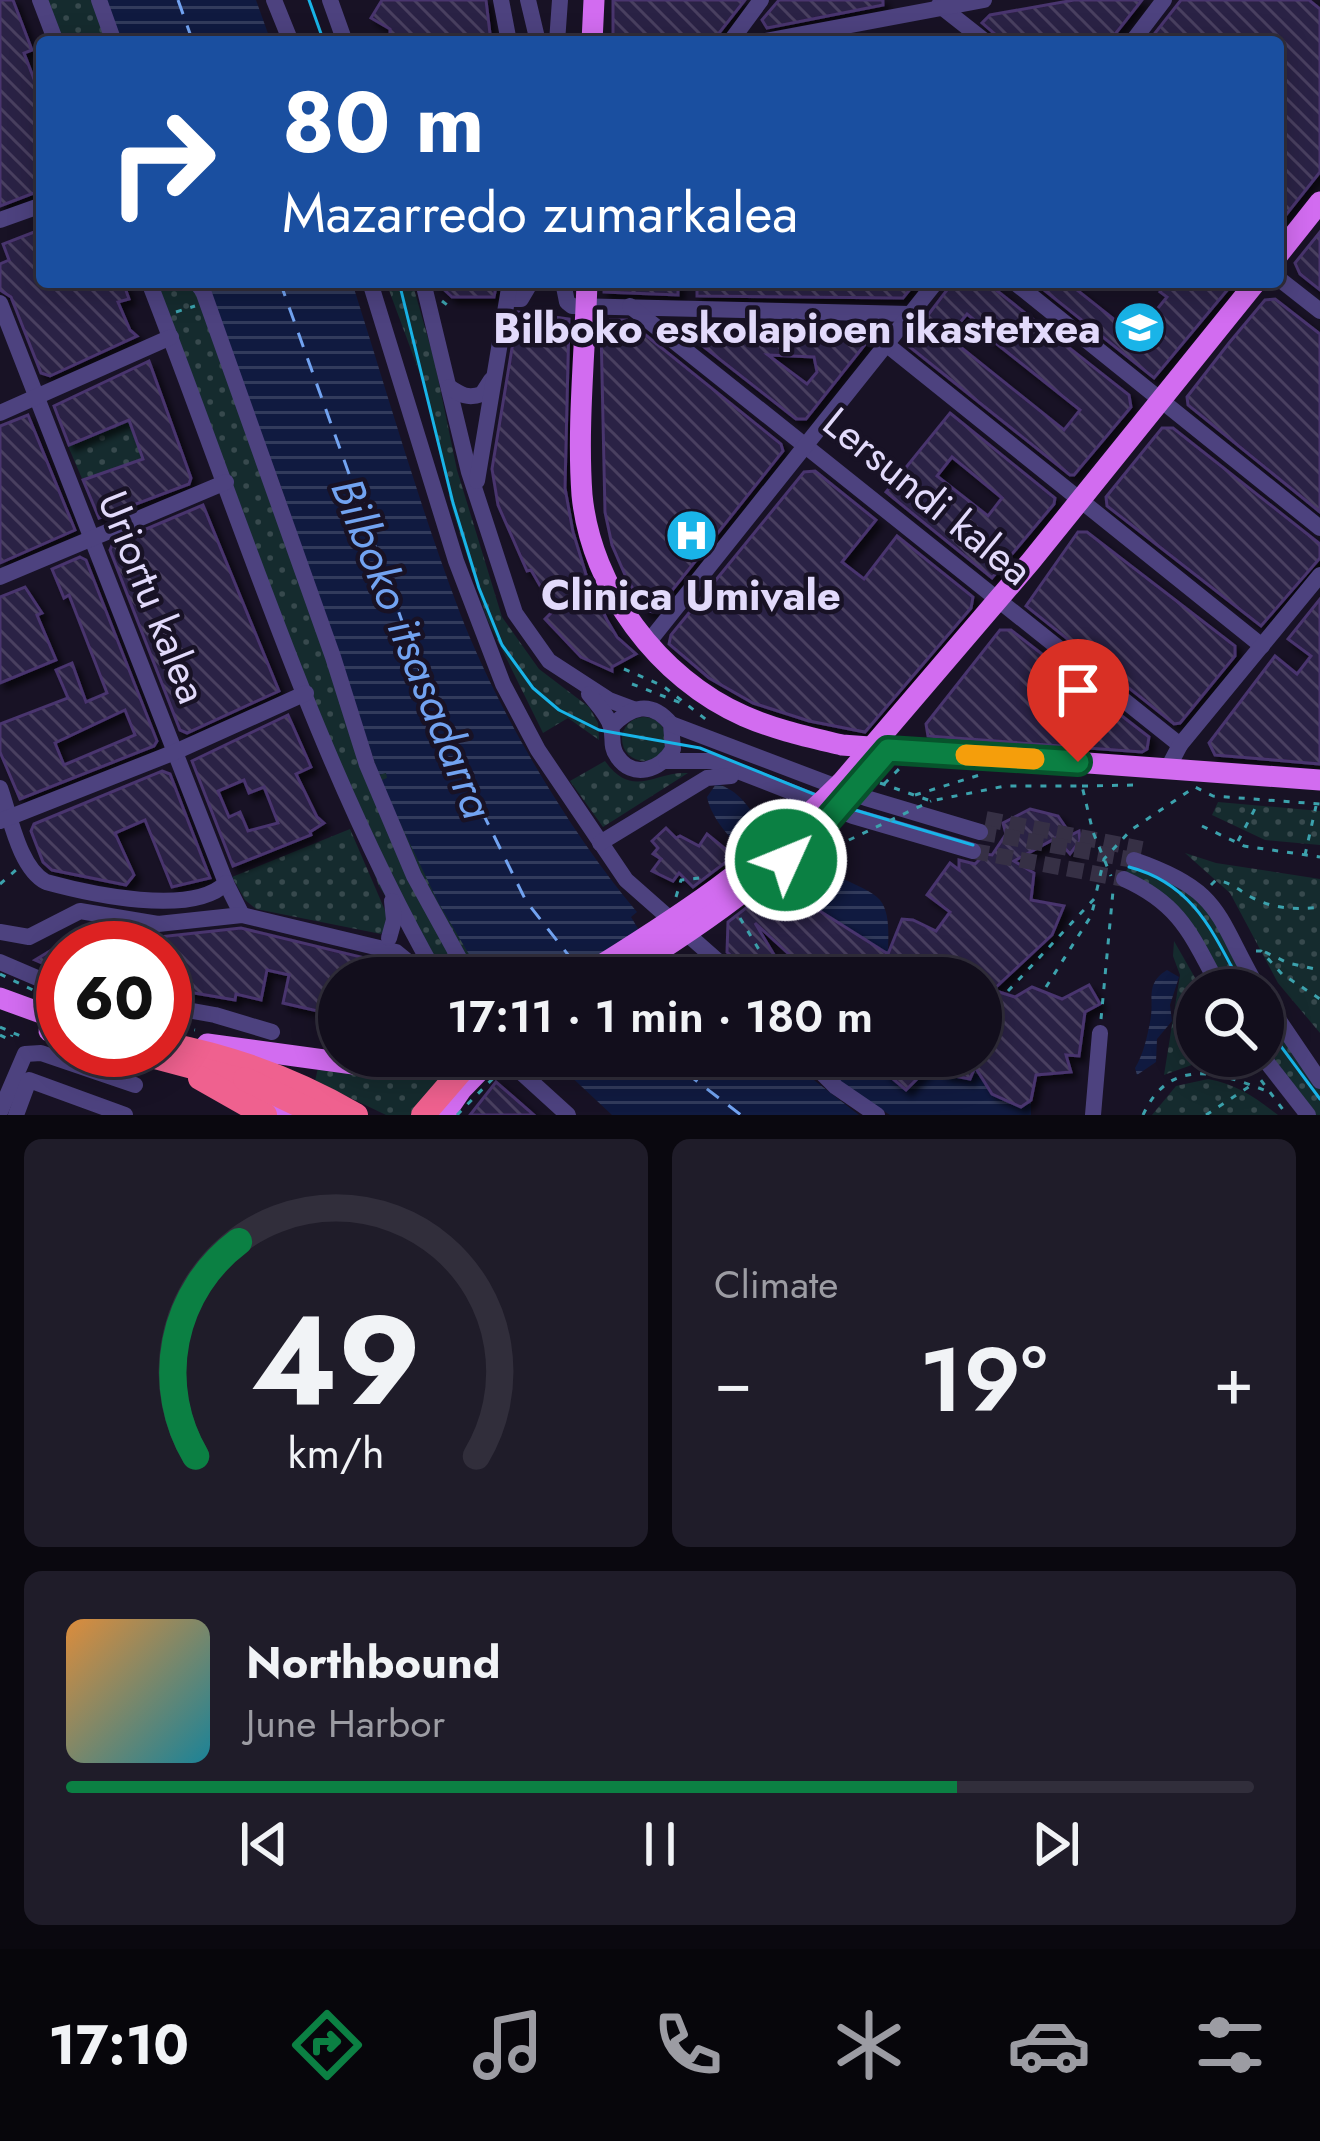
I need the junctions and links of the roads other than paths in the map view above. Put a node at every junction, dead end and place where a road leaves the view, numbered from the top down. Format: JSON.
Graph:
{"nodes":[{"id":1,"x":40,"y":0,"type":"edge"},
{"id":2,"x":99,"y":0,"type":"edge"},
{"id":3,"x":274,"y":0,"type":"edge"},
{"id":4,"x":330,"y":0,"type":"edge"},
{"id":5,"x":501,"y":0,"type":"edge"},
{"id":6,"x":528,"y":0,"type":"edge"},
{"id":7,"x":560,"y":0,"type":"edge"},
{"id":8,"x":594,"y":0,"type":"edge"},
{"id":9,"x":761,"y":0,"type":"edge"},
{"id":10,"x":984,"y":0,"type":"edge"},
{"id":11,"x":1158,"y":3,"type":"edge"},
{"id":12,"x":937,"y":4,"type":"edge"},
{"id":13,"x":54,"y":36,"type":"edge"},
{"id":14,"x":112,"y":36,"type":"edge"},
{"id":15,"x":289,"y":36,"type":"edge"},
{"id":16,"x":343,"y":36,"type":"edge"},
{"id":17,"x":508,"y":36,"type":"edge"},
{"id":18,"x":537,"y":36,"type":"edge"},
{"id":19,"x":557,"y":36,"type":"edge"},
{"id":20,"x":592,"y":36,"type":"edge"},
{"id":21,"x":734,"y":36,"type":"edge"},
{"id":22,"x":788,"y":36,"type":"edge"},
{"id":23,"x":978,"y":36,"type":"edge"},
{"id":24,"x":1135,"y":36,"type":"edge"},
{"id":25,"x":1320,"y":202,"type":"edge"},
{"id":26,"x":36,"y":208,"type":"edge"},
{"id":27,"x":0,"y":220,"type":"edge"},
{"id":28,"x":1284,"y":247,"type":"edge"},
{"id":29,"x":1284,"y":283,"type":"edge"},
{"id":30,"x":151,"y":288,"type":"edge"},
{"id":31,"x":199,"y":288,"type":"edge"},
{"id":32,"x":372,"y":288,"type":"edge"},
{"id":33,"x":424,"y":288,"type":"edge"},
{"id":34,"x":564,"y":288,"type":"edge"},
{"id":35,"x":587,"y":288,"type":"edge"},
{"id":36,"x":931,"y":288,"type":"edge"},
{"id":37,"x":1021,"y":288,"type":"edge"},
{"id":38,"x":1251,"y":288,"type":"edge"},
{"id":39,"x":509,"y":291,"type":"edge"},
{"id":40,"x":0,"y":303,"type":"edge"},
{"id":41,"x":586,"y":306,"type":"junction"},
{"id":42,"x":630,"y":306,"type":"junction"},
{"id":43,"x":1320,"y":311,"type":"edge"},
{"id":44,"x":910,"y":314,"type":"junction"},
{"id":45,"x":171,"y":337,"type":"junction"},
{"id":46,"x":886,"y":344,"type":"junction"},
{"id":47,"x":496,"y":367,"type":"junction"},
{"id":48,"x":449,"y":387,"type":"junction"},
{"id":49,"x":34,"y":397,"type":"junction"},
{"id":50,"x":1161,"y":400,"type":"junction"},
{"id":51,"x":0,"y":413,"type":"edge"},
{"id":52,"x":807,"y":444,"type":"junction"},
{"id":53,"x":226,"y":482,"type":"junction"},
{"id":54,"x":477,"y":494,"type":"junction"},
{"id":55,"x":1081,"y":500,"type":"junction"},
{"id":56,"x":1320,"y":528,"type":"edge"},
{"id":57,"x":91,"y":537,"type":"junction"},
{"id":58,"x":1320,"y":575,"type":"edge"},
{"id":59,"x":0,"y":577,"type":"edge"},
{"id":60,"x":999,"y":598,"type":"junction"},
{"id":61,"x":647,"y":644,"type":"junction"},
{"id":62,"x":1262,"y":646,"type":"junction"},
{"id":63,"x":571,"y":677,"type":"junction"},
{"id":64,"x":306,"y":693,"type":"junction"},
{"id":65,"x":633,"y":709,"type":"junction"},
{"id":66,"x":671,"y":724,"type":"junction"},
{"id":67,"x":611,"y":727,"type":"junction"},
{"id":68,"x":837,"y":743,"type":"junction"},
{"id":69,"x":1180,"y":745,"type":"junction"},
{"id":70,"x":880,"y":749,"type":"junction"},
{"id":71,"x":175,"y":752,"type":"junction"},
{"id":72,"x":666,"y":760,"type":"junction"},
{"id":73,"x":1168,"y":768,"type":"junction"},
{"id":74,"x":731,"y":776,"type":"dead end"},
{"id":75,"x":859,"y":778,"type":"junction"},
{"id":76,"x":1320,"y":781,"type":"edge"},
{"id":77,"x":0,"y":788,"type":"edge"},
{"id":78,"x":6,"y":820,"type":"edge"},
{"id":79,"x":978,"y":826,"type":"tunnel mouth"},
{"id":80,"x":600,"y":842,"type":"junction"},
{"id":81,"x":974,"y":851,"type":"tunnel mouth"},
{"id":82,"x":1138,"y":854,"type":"tunnel mouth"},
{"id":83,"x":1124,"y":879,"type":"tunnel mouth"},
{"id":84,"x":226,"y":883,"type":"junction"},
{"id":85,"x":392,"y":894,"type":"junction"},
{"id":86,"x":242,"y":915,"type":"junction"},
{"id":87,"x":0,"y":932,"type":"edge"},
{"id":88,"x":384,"y":942,"type":"junction"},
{"id":89,"x":418,"y":943,"type":"junction"},
{"id":90,"x":406,"y":957,"type":"edge"},
{"id":91,"x":426,"y":957,"type":"edge"},
{"id":92,"x":458,"y":957,"type":"edge"},
{"id":93,"x":614,"y":957,"type":"edge"},
{"id":94,"x":651,"y":957,"type":"edge"},
{"id":95,"x":713,"y":957,"type":"edge"},
{"id":96,"x":0,"y":962,"type":"edge"},
{"id":97,"x":1208,"y":969,"type":"edge"},
{"id":98,"x":1248,"y":969,"type":"edge"},
{"id":99,"x":36,"y":977,"type":"edge"},
{"id":100,"x":0,"y":998,"type":"edge"},
{"id":101,"x":36,"y":1010,"type":"edge"},
{"id":102,"x":192,"y":1011,"type":"edge"},
{"id":103,"x":6,"y":1023,"type":"edge"},
{"id":104,"x":1284,"y":1028,"type":"edge"},
{"id":105,"x":36,"y":1029,"type":"edge"},
{"id":106,"x":272,"y":1032,"type":"dead end"},
{"id":107,"x":1100,"y":1033,"type":"road end"},
{"id":108,"x":192,"y":1046,"type":"edge"},
{"id":109,"x":192,"y":1058,"type":"edge"},
{"id":110,"x":318,"y":1060,"type":"edge"},
{"id":111,"x":192,"y":1066,"type":"edge"},
{"id":112,"x":192,"y":1071,"type":"edge"},
{"id":113,"x":219,"y":1073,"type":"junction"},
{"id":114,"x":456,"y":1077,"type":"edge"},
{"id":115,"x":480,"y":1077,"type":"edge"},
{"id":116,"x":523,"y":1077,"type":"edge"},
{"id":117,"x":826,"y":1077,"type":"edge"},
{"id":118,"x":1278,"y":1077,"type":"edge"},
{"id":119,"x":1320,"y":1081,"type":"edge"},
{"id":120,"x":135,"y":1085,"type":"dead end"},
{"id":121,"x":0,"y":1112,"type":"edge"},
{"id":122,"x":448,"y":1113,"type":"edge"},
{"id":123,"x":16,"y":1115,"type":"edge"},
{"id":124,"x":125,"y":1115,"type":"edge"},
{"id":125,"x":266,"y":1115,"type":"edge"},
{"id":126,"x":289,"y":1115,"type":"edge"},
{"id":127,"x":320,"y":1115,"type":"edge"},
{"id":128,"x":356,"y":1115,"type":"edge"},
{"id":129,"x":424,"y":1115,"type":"edge"},
{"id":130,"x":568,"y":1115,"type":"edge"},
{"id":131,"x":877,"y":1115,"type":"edge"},
{"id":132,"x":1093,"y":1115,"type":"edge"},
{"id":133,"x":1308,"y":1115,"type":"edge"}],
"edges":[{"from":1,"to":13,"type":"street"},
{"from":2,"to":14,"type":"street"},
{"from":3,"to":15,"type":"street"},
{"from":4,"to":16,"type":"street"},
{"from":5,"to":17,"type":"street"},
{"from":6,"to":18,"type":"street"},
{"from":7,"to":19,"type":"street"},
{"from":8,"to":20,"type":"main road"},
{"from":9,"to":21,"type":"street"},
{"from":10,"to":12,"type":"street"},
{"from":11,"to":24,"type":"street"},
{"from":12,"to":22,"type":"street"},
{"from":12,"to":23,"type":"street"},
{"from":25,"to":28,"type":"main road"},
{"from":26,"to":27,"type":"street"},
{"from":29,"to":43,"type":"street"},
{"from":30,"to":45,"type":"street"},
{"from":31,"to":92,"type":"street"},
{"from":32,"to":80,"type":"street"},
{"from":33,"to":48,"type":"street"},
{"from":34,"to":41,"type":"street"},
{"from":35,"to":41,"type":"main road"},
{"from":36,"to":44,"type":"street"},
{"from":37,"to":50,"type":"street"},
{"from":38,"to":50,"type":"main road"},
{"from":39,"to":47,"type":"street"},
{"from":40,"to":49,"type":"street","name":"Uriortu kalea"},
{"from":41,"to":42,"type":"street"},
{"from":41,"to":61,"type":"main road"},
{"from":42,"to":44,"type":"street"},
{"from":42,"to":52,"type":"street","name":"Lersundi kalea"},
{"from":44,"to":46,"type":"street"},
{"from":45,"to":49,"type":"street"},
{"from":45,"to":53,"type":"street"},
{"from":46,"to":52,"type":"street"},
{"from":46,"to":55,"type":"street"},
{"from":47,"to":48,"type":"street"},
{"from":47,"to":54,"type":"street"},
{"from":48,"to":54,"type":"street"},
{"from":49,"to":51,"type":"street"},
{"from":49,"to":57,"type":"street","name":"Uriortu kalea"},
{"from":50,"to":55,"type":"main road"},
{"from":50,"to":56,"type":"street"},
{"from":52,"to":60,"type":"street","name":"Lersundi kalea"},
{"from":52,"to":61,"type":"street"},
{"from":53,"to":57,"type":"street"},
{"from":53,"to":64,"type":"street"},
{"from":54,"to":63,"type":"street"},
{"from":55,"to":60,"type":"main road"},
{"from":55,"to":62,"type":"street"},
{"from":57,"to":59,"type":"street"},
{"from":57,"to":71,"type":"street","name":"Uriortu kalea"},
{"from":58,"to":62,"type":"street"},
{"from":60,"to":69,"type":"street","name":"Lersundi kalea"},
{"from":60,"to":70,"type":"main road"},
{"from":61,"to":68,"type":"main road"},
{"from":62,"to":69,"type":"street"},
{"from":63,"to":65,"type":"street"},
{"from":63,"to":67,"type":"street"},
{"from":64,"to":71,"type":"street"},
{"from":64,"to":85,"type":"street"},
{"from":65,"to":66,"type":"street"},
{"from":65,"to":67,"type":"street"},
{"from":66,"to":72,"type":"street"},
{"from":66,"to":79,"type":"street"},
{"from":67,"to":72,"type":"street"},
{"from":68,"to":70,"type":"main road"},
{"from":68,"to":75,"type":"street"},
{"from":69,"to":73,"type":"street"},
{"from":70,"to":73,"type":"main road"},
{"from":70,"to":75,"type":"main road"},
{"from":71,"to":78,"type":"street"},
{"from":71,"to":84,"type":"street","name":"Uriortu kalea"},
{"from":72,"to":81,"type":"street"},
{"from":73,"to":76,"type":"main road"},
{"from":74,"to":80,"type":"street"},
{"from":75,"to":93,"type":"main road","bridge":true},
{"from":75,"to":94,"type":"main road","bridge":true},
{"from":77,"to":78,"type":"street"},
{"from":78,"to":84,"type":"street"},
{"from":80,"to":95,"type":"street"},
{"from":82,"to":98,"type":"street"},
{"from":83,"to":97,"type":"street"},
{"from":84,"to":86,"type":"street","name":"Uriortu kalea"},
{"from":85,"to":88,"type":"street"},
{"from":85,"to":89,"type":"street"},
{"from":86,"to":87,"type":"street"},
{"from":86,"to":88,"type":"street"},
{"from":88,"to":89,"type":"street"},
{"from":88,"to":90,"type":"street"},
{"from":89,"to":91,"type":"street"},
{"from":96,"to":99,"type":"street"},
{"from":100,"to":101,"type":"main road","bridge":true},
{"from":102,"to":106,"type":"street"},
{"from":103,"to":105,"type":"main road"},
{"from":104,"to":119,"type":"street"},
{"from":107,"to":132,"type":"street"},
{"from":108,"to":110,"type":"main road"},
{"from":109,"to":113,"type":"highway"},
{"from":111,"to":113,"type":"highway"},
{"from":112,"to":113,"type":"highway"},
{"from":113,"to":125,"type":"highway"},
{"from":113,"to":126,"type":"main road"},
{"from":113,"to":127,"type":"highway"},
{"from":113,"to":128,"type":"highway"},
{"from":114,"to":129,"type":"highway"},
{"from":115,"to":122,"type":"main road"},
{"from":116,"to":130,"type":"street"},
{"from":117,"to":131,"type":"street"},
{"from":118,"to":133,"type":"street"},
{"from":120,"to":121,"type":"street"},
{"from":123,"to":124,"type":"street"}]}
